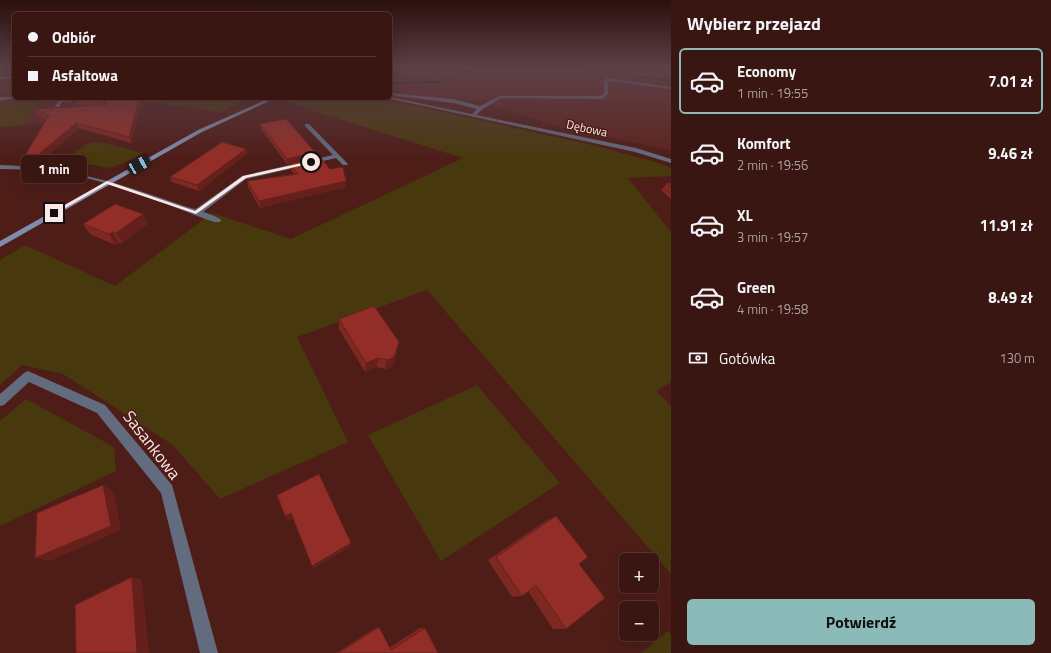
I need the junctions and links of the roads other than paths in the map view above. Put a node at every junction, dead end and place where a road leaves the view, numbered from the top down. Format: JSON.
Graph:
{"nodes":[{"id":1,"x":405,"y":98,"type":"edge"},
{"id":2,"x":430,"y":98,"type":"edge"},
{"id":3,"x":497,"y":98,"type":"edge"},
{"id":4,"x":392,"y":99,"type":"edge"},
{"id":5,"x":61,"y":100,"type":"edge"},
{"id":6,"x":81,"y":100,"type":"edge"},
{"id":7,"x":109,"y":100,"type":"edge"},
{"id":8,"x":269,"y":100,"type":"edge"},
{"id":9,"x":427,"y":105,"type":"junction"},
{"id":10,"x":92,"y":108,"type":"edge"},
{"id":11,"x":481,"y":108,"type":"junction"},
{"id":12,"x":69,"y":110,"type":"edge"},
{"id":13,"x":474,"y":115,"type":"junction"},
{"id":14,"x":307,"y":125,"type":"dead end"},
{"id":15,"x":338,"y":156,"type":"junction"},
{"id":16,"x":671,"y":160,"type":"edge"},
{"id":17,"x":345,"y":164,"type":"dead end"},
{"id":18,"x":0,"y":167,"type":"edge"},
{"id":19,"x":107,"y":183,"type":"junction"},
{"id":20,"x":196,"y":213,"type":"junction"},
{"id":21,"x":217,"y":220,"type":"dead end"},
{"id":22,"x":0,"y":244,"type":"edge"},
{"id":23,"x":0,"y":401,"type":"edge"},
{"id":24,"x":209,"y":653,"type":"edge"}],
"edges":[{"from":1,"to":9,"type":"street","name":"Dębowa"},
{"from":2,"to":11,"type":"street"},
{"from":3,"to":11,"type":"street"},
{"from":4,"to":9,"type":"street","name":"Dębowa"},
{"from":5,"to":6,"type":"street"},
{"from":5,"to":12,"type":"street"},
{"from":7,"to":10,"type":"street"},
{"from":8,"to":19,"type":"street"},
{"from":9,"to":13,"type":"street","name":"Dębowa"},
{"from":11,"to":13,"type":"street"},
{"from":13,"to":16,"type":"street","name":"Dębowa"},
{"from":14,"to":15,"type":"street"},
{"from":15,"to":17,"type":"street"},
{"from":15,"to":20,"type":"street"},
{"from":18,"to":19,"type":"street"},
{"from":19,"to":20,"type":"street"},
{"from":19,"to":22,"type":"street"},
{"from":20,"to":21,"type":"street"},
{"from":23,"to":24,"type":"street","name":"Sasankowa"}]}
